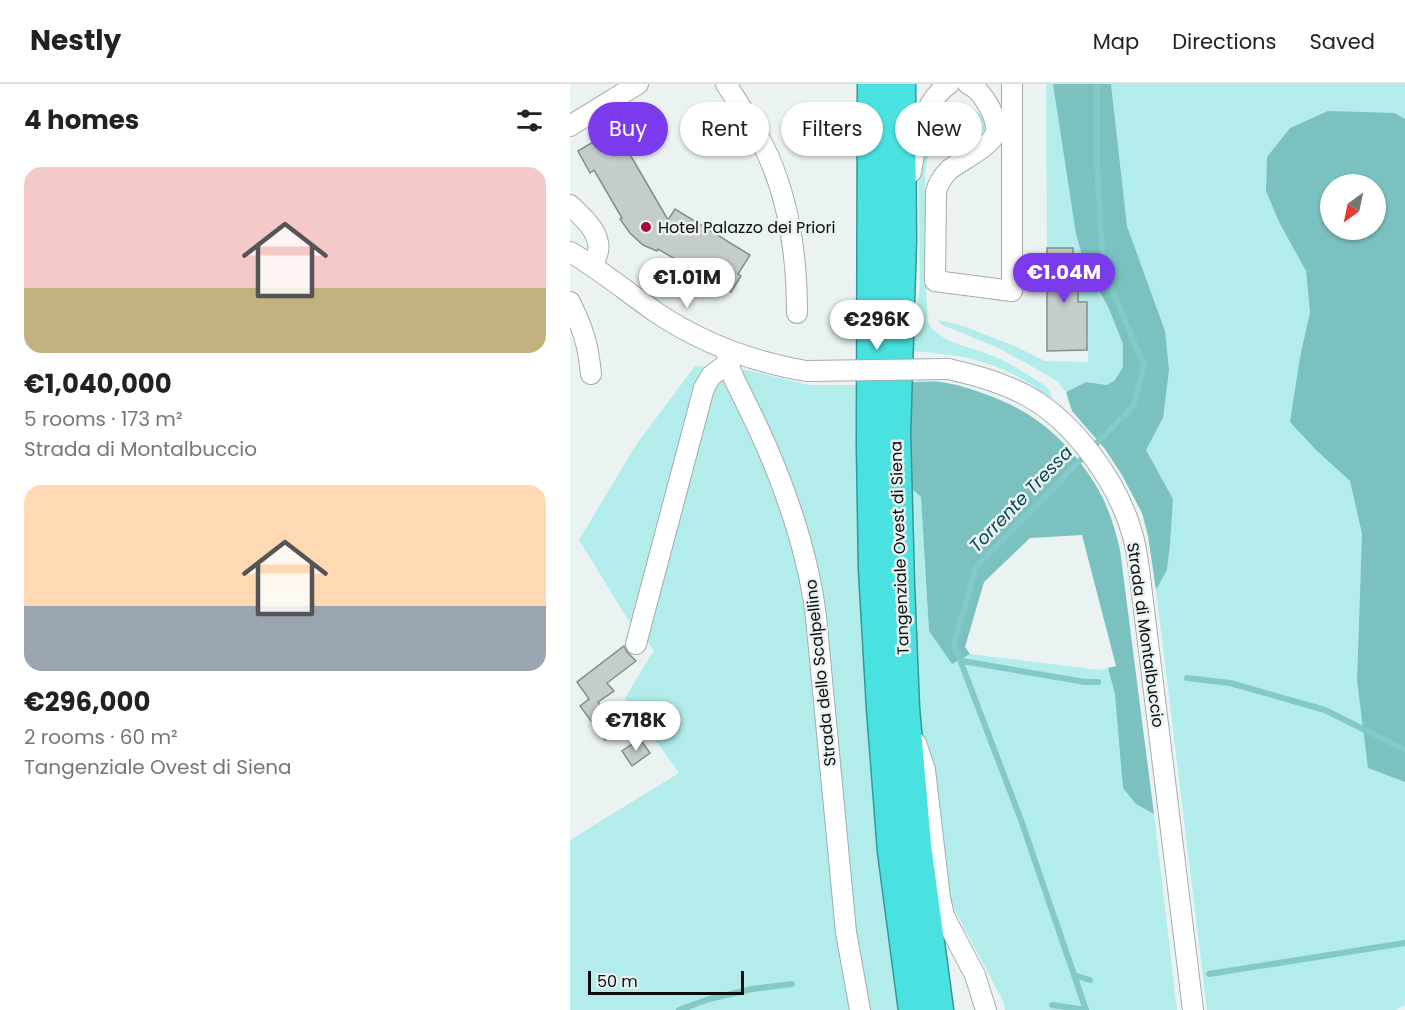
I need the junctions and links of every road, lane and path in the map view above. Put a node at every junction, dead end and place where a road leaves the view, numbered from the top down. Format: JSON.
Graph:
{"nodes":[{"id":1,"x":638,"y":84,"type":"edge"},
{"id":2,"x":726,"y":84,"type":"edge"},
{"id":3,"x":873,"y":84,"type":"edge"},
{"id":4,"x":900,"y":84,"type":"edge"},
{"id":5,"x":948,"y":84,"type":"edge"},
{"id":6,"x":1012,"y":84,"type":"edge"},
{"id":7,"x":977,"y":90,"type":"edge"},
{"id":8,"x":1012,"y":115,"type":"junction"},
{"id":9,"x":570,"y":126,"type":"edge"},
{"id":10,"x":570,"y":205,"type":"edge"},
{"id":11,"x":901,"y":240,"type":"junction"},
{"id":12,"x":570,"y":252,"type":"edge"},
{"id":13,"x":593,"y":266,"type":"junction"},
{"id":14,"x":570,"y":302,"type":"edge"},
{"id":15,"x":797,"y":313,"type":"dead end"},
{"id":16,"x":727,"y":356,"type":"junction"},
{"id":17,"x":591,"y":374,"type":"dead end"},
{"id":18,"x":636,"y":644,"type":"dead end"},
{"id":19,"x":904,"y":708,"type":"junction"},
{"id":20,"x":860,"y":1010,"type":"edge"},
{"id":21,"x":914,"y":1010,"type":"edge"},
{"id":22,"x":938,"y":1010,"type":"edge"},
{"id":23,"x":986,"y":1010,"type":"edge"},
{"id":24,"x":1193,"y":1010,"type":"edge"}],
"edges":[{"from":1,"to":9,"type":"street"},
{"from":2,"to":15,"type":"street"},
{"from":3,"to":21,"type":"highway","name":"Tangenziale Ovest di Siena"},
{"from":4,"to":11,"type":"highway","name":"Tangenziale Ovest di Siena"},
{"from":5,"to":11,"type":"street"},
{"from":6,"to":8,"type":"street"},
{"from":7,"to":8,"type":"street"},
{"from":7,"to":8,"type":"street"},
{"from":10,"to":13,"type":"street"},
{"from":11,"to":19,"type":"highway","name":"Tangenziale Ovest di Siena"},
{"from":12,"to":13,"type":"street","name":"Strada di Montalbuccio"},
{"from":13,"to":16,"type":"street","name":"Strada di Montalbuccio"},
{"from":14,"to":17,"type":"street"},
{"from":16,"to":18,"type":"street"},
{"from":16,"to":20,"type":"street","name":"Strada dello Scalpellino"},
{"from":16,"to":24,"type":"street","name":"Strada di Montalbuccio","bridge":true},
{"from":19,"to":22,"type":"highway","name":"Tangenziale Ovest di Siena"},
{"from":19,"to":23,"type":"street"}]}
